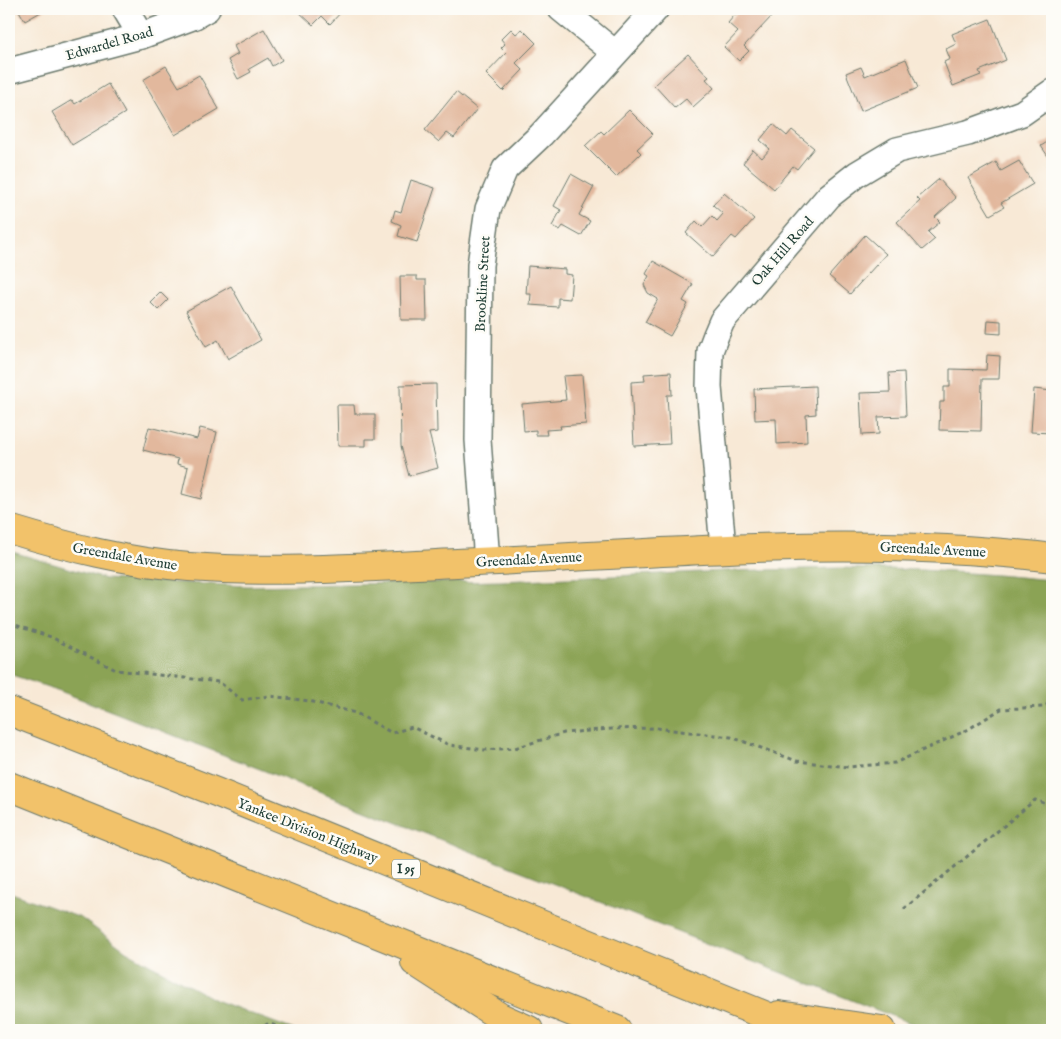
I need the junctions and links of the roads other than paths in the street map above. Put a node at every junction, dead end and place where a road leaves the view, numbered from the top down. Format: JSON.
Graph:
{"nodes":[{"id":1,"x":125,"y":9,"type":"edge"},
{"id":2,"x":207,"y":9,"type":"edge"},
{"id":3,"x":561,"y":9,"type":"edge"},
{"id":4,"x":656,"y":9,"type":"edge"},
{"id":5,"x":141,"y":36,"type":"junction"},
{"id":6,"x":615,"y":53,"type":"junction"},
{"id":7,"x":9,"y":71,"type":"edge"},
{"id":8,"x":1052,"y":92,"type":"edge"},
{"id":9,"x":9,"y":529,"type":"edge"},
{"id":10,"x":723,"y":548,"type":"junction"},
{"id":11,"x":1052,"y":558,"type":"edge"},
{"id":12,"x":487,"y":562,"type":"junction"},
{"id":13,"x":9,"y":711,"type":"edge"},
{"id":14,"x":9,"y":786,"type":"edge"},
{"id":15,"x":359,"y":926,"type":"junction"},
{"id":16,"x":753,"y":1011,"type":"junction"},
{"id":17,"x":529,"y":1030,"type":"edge"},
{"id":18,"x":617,"y":1030,"type":"edge"},
{"id":19,"x":801,"y":1030,"type":"edge"},
{"id":20,"x":882,"y":1030,"type":"edge"}],
"edges":[{"from":1,"to":5,"type":"street"},
{"from":2,"to":5,"type":"street","name":"Edwardel Road"},
{"from":3,"to":6,"type":"street"},
{"from":4,"to":6,"type":"street","name":"Brookline Street"},
{"from":5,"to":7,"type":"street","name":"Edwardel Road"},
{"from":6,"to":12,"type":"street","name":"Brookline Street"},
{"from":8,"to":10,"type":"street","name":"Oak Hill Road"},
{"from":9,"to":12,"type":"main road","name":"Greendale Avenue"},
{"from":10,"to":11,"type":"main road","name":"Greendale Avenue"},
{"from":10,"to":12,"type":"main road","name":"Greendale Avenue"},
{"from":13,"to":16,"type":"main road","name":"Yankee Division Highway","number":"I 95"},
{"from":14,"to":15,"type":"main road"},
{"from":15,"to":17,"type":"main road"},
{"from":15,"to":18,"type":"main road"},
{"from":16,"to":19,"type":"main road","name":"Yankee Division Highway","number":"I 95"},
{"from":16,"to":20,"type":"main road"}]}
